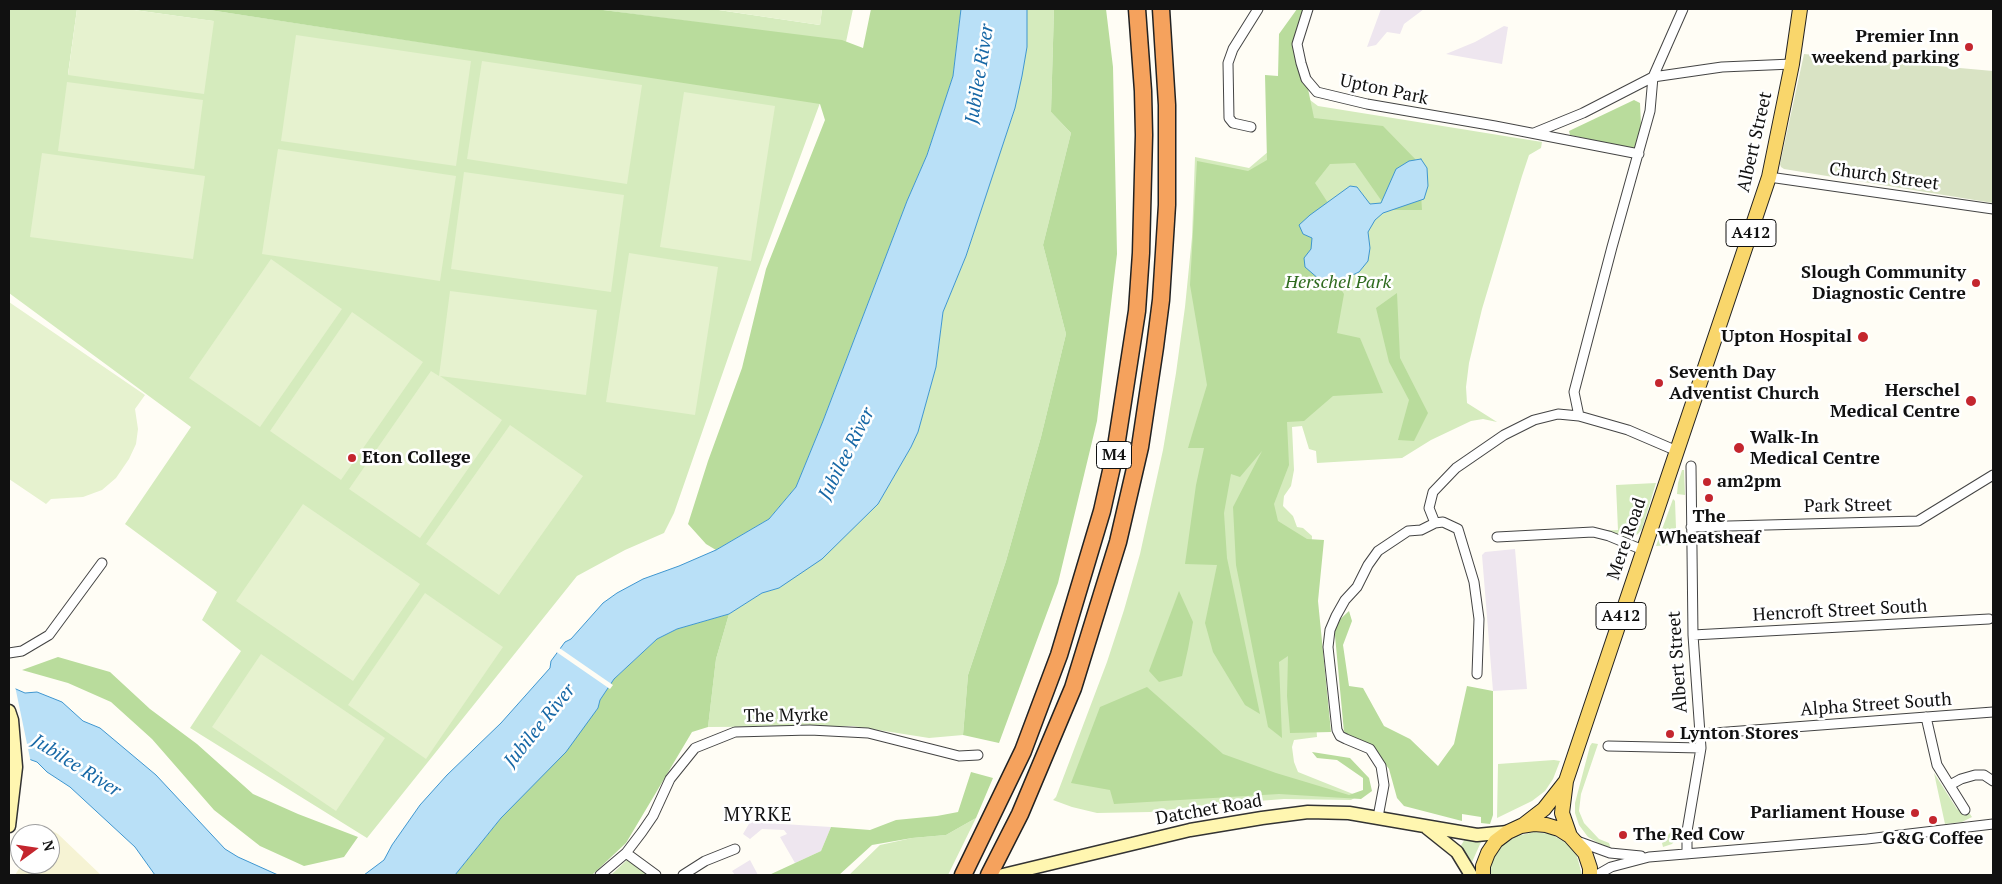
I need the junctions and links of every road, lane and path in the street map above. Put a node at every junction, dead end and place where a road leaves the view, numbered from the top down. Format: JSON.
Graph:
{"nodes":[{"id":1,"x":1137,"y":9,"type":"edge"},
{"id":2,"x":1161,"y":9,"type":"edge"},
{"id":3,"x":1258,"y":9,"type":"edge"},
{"id":4,"x":1308,"y":9,"type":"edge"},
{"id":5,"x":1683,"y":9,"type":"edge"},
{"id":6,"x":1800,"y":9,"type":"edge"},
{"id":7,"x":1792,"y":64,"type":"junction"},
{"id":8,"x":1653,"y":77,"type":"junction"},
{"id":9,"x":1251,"y":127,"type":"dead end"},
{"id":10,"x":1534,"y":134,"type":"junction"},
{"id":11,"x":1639,"y":154,"type":"junction"},
{"id":12,"x":1769,"y":176,"type":"junction"},
{"id":13,"x":1993,"y":209,"type":"edge"},
{"id":14,"x":1579,"y":416,"type":"junction"},
{"id":15,"x":1677,"y":451,"type":"junction"},
{"id":16,"x":1691,"y":466,"type":"dead end"},
{"id":17,"x":1993,"y":474,"type":"edge"},
{"id":18,"x":1993,"y":484,"type":"edge"},
{"id":19,"x":1435,"y":523,"type":"junction"},
{"id":20,"x":1691,"y":527,"type":"junction"},
{"id":21,"x":1497,"y":537,"type":"dead end"},
{"id":22,"x":1643,"y":550,"type":"junction"},
{"id":23,"x":102,"y":562,"type":"dead end"},
{"id":24,"x":1989,"y":619,"type":"dead end"},
{"id":25,"x":1693,"y":635,"type":"junction"},
{"id":26,"x":9,"y":653,"type":"edge"},
{"id":27,"x":1476,"y":674,"type":"dead end"},
{"id":28,"x":9,"y":711,"type":"edge"},
{"id":29,"x":1993,"y":712,"type":"edge"},
{"id":30,"x":1926,"y":717,"type":"junction"},
{"id":31,"x":1701,"y":734,"type":"junction"},
{"id":32,"x":1608,"y":746,"type":"dead end"},
{"id":33,"x":1701,"y":748,"type":"junction"},
{"id":34,"x":978,"y":755,"type":"dead end"},
{"id":35,"x":1566,"y":781,"type":"junction"},
{"id":36,"x":1993,"y":781,"type":"edge"},
{"id":37,"x":1950,"y":785,"type":"junction"},
{"id":38,"x":1965,"y":810,"type":"dead end"},
{"id":39,"x":1378,"y":817,"type":"junction"},
{"id":40,"x":1993,"y":824,"type":"edge"},
{"id":41,"x":9,"y":826,"type":"edge"},
{"id":42,"x":1521,"y":826,"type":"junction"},
{"id":43,"x":1425,"y":827,"type":"junction"},
{"id":44,"x":1508,"y":832,"type":"junction"},
{"id":45,"x":1572,"y":838,"type":"junction"},
{"id":46,"x":735,"y":849,"type":"dead end"},
{"id":47,"x":626,"y":853,"type":"junction"},
{"id":48,"x":1687,"y":854,"type":"junction"},
{"id":49,"x":1649,"y":857,"type":"junction"},
{"id":50,"x":600,"y":875,"type":"edge"},
{"id":51,"x":656,"y":875,"type":"edge"},
{"id":52,"x":683,"y":875,"type":"edge"},
{"id":53,"x":964,"y":875,"type":"edge"},
{"id":54,"x":989,"y":875,"type":"edge"},
{"id":55,"x":1003,"y":875,"type":"edge"},
{"id":56,"x":1472,"y":875,"type":"edge"},
{"id":57,"x":1483,"y":875,"type":"edge"},
{"id":58,"x":1590,"y":875,"type":"edge"},
{"id":59,"x":1597,"y":875,"type":"edge"}],
"edges":[{"from":1,"to":53,"type":"highway","number":"M4"},
{"from":2,"to":54,"type":"highway","number":"M4"},
{"from":3,"to":9,"type":"street"},
{"from":4,"to":10,"type":"street","name":"Upton Park"},
{"from":5,"to":8,"type":"street"},
{"from":6,"to":7,"type":"main road","name":"Albert Street","number":"A412"},
{"from":7,"to":8,"type":"street"},
{"from":7,"to":12,"type":"main road","name":"Albert Street","number":"A412"},
{"from":8,"to":10,"type":"street"},
{"from":8,"to":11,"type":"street"},
{"from":10,"to":11,"type":"street","name":"Upton Park"},
{"from":11,"to":14,"type":"street"},
{"from":12,"to":13,"type":"street","name":"Church Street"},
{"from":12,"to":15,"type":"main road","name":"Albert Street","number":"A412"},
{"from":14,"to":15,"type":"street"},
{"from":14,"to":19,"type":"street"},
{"from":15,"to":22,"type":"main road","name":"Mere Road","number":"A412"},
{"from":16,"to":20,"type":"street","name":"Albert Street"},
{"from":17,"to":18,"type":"street"},
{"from":17,"to":20,"type":"street","name":"Park Street"},
{"from":19,"to":27,"type":"street"},
{"from":19,"to":39,"type":"street"},
{"from":20,"to":25,"type":"street","name":"Albert Street"},
{"from":21,"to":22,"type":"street"},
{"from":22,"to":35,"type":"main road","name":"Mere Road","number":"A412"},
{"from":23,"to":26,"type":"street"},
{"from":24,"to":25,"type":"street","name":"Hencroft Street South"},
{"from":25,"to":31,"type":"street","name":"Albert Street"},
{"from":28,"to":41,"type":"main road"},
{"from":29,"to":30,"type":"street","name":"Alpha Street South"},
{"from":30,"to":31,"type":"street","name":"Alpha Street South"},
{"from":30,"to":37,"type":"street"},
{"from":31,"to":33,"type":"street","name":"Albert Street"},
{"from":32,"to":33,"type":"street"},
{"from":33,"to":48,"type":"street","name":"Albert Street"},
{"from":34,"to":47,"type":"street","name":"The Myrke"},
{"from":35,"to":42,"type":"main road","number":"A412"},
{"from":35,"to":45,"type":"main road","number":"A412"},
{"from":36,"to":37,"type":"street"},
{"from":37,"to":38,"type":"street"},
{"from":39,"to":43,"type":"main road","name":"Datchet Road"},
{"from":39,"to":55,"type":"main road","name":"Datchet Road"},
{"from":40,"to":48,"type":"street"},
{"from":42,"to":44,"type":"main road"},
{"from":42,"to":45,"type":"main road"},
{"from":43,"to":44,"type":"main road","name":"Datchet Road"},
{"from":43,"to":56,"type":"main road","name":"Datchet Road"},
{"from":44,"to":57,"type":"main road"},
{"from":45,"to":49,"type":"street"},
{"from":45,"to":58,"type":"main road"},
{"from":46,"to":52,"type":"street"},
{"from":47,"to":50,"type":"street","name":"The Myrke"},
{"from":47,"to":51,"type":"street"},
{"from":48,"to":49,"type":"street"},
{"from":49,"to":59,"type":"street"}]}
